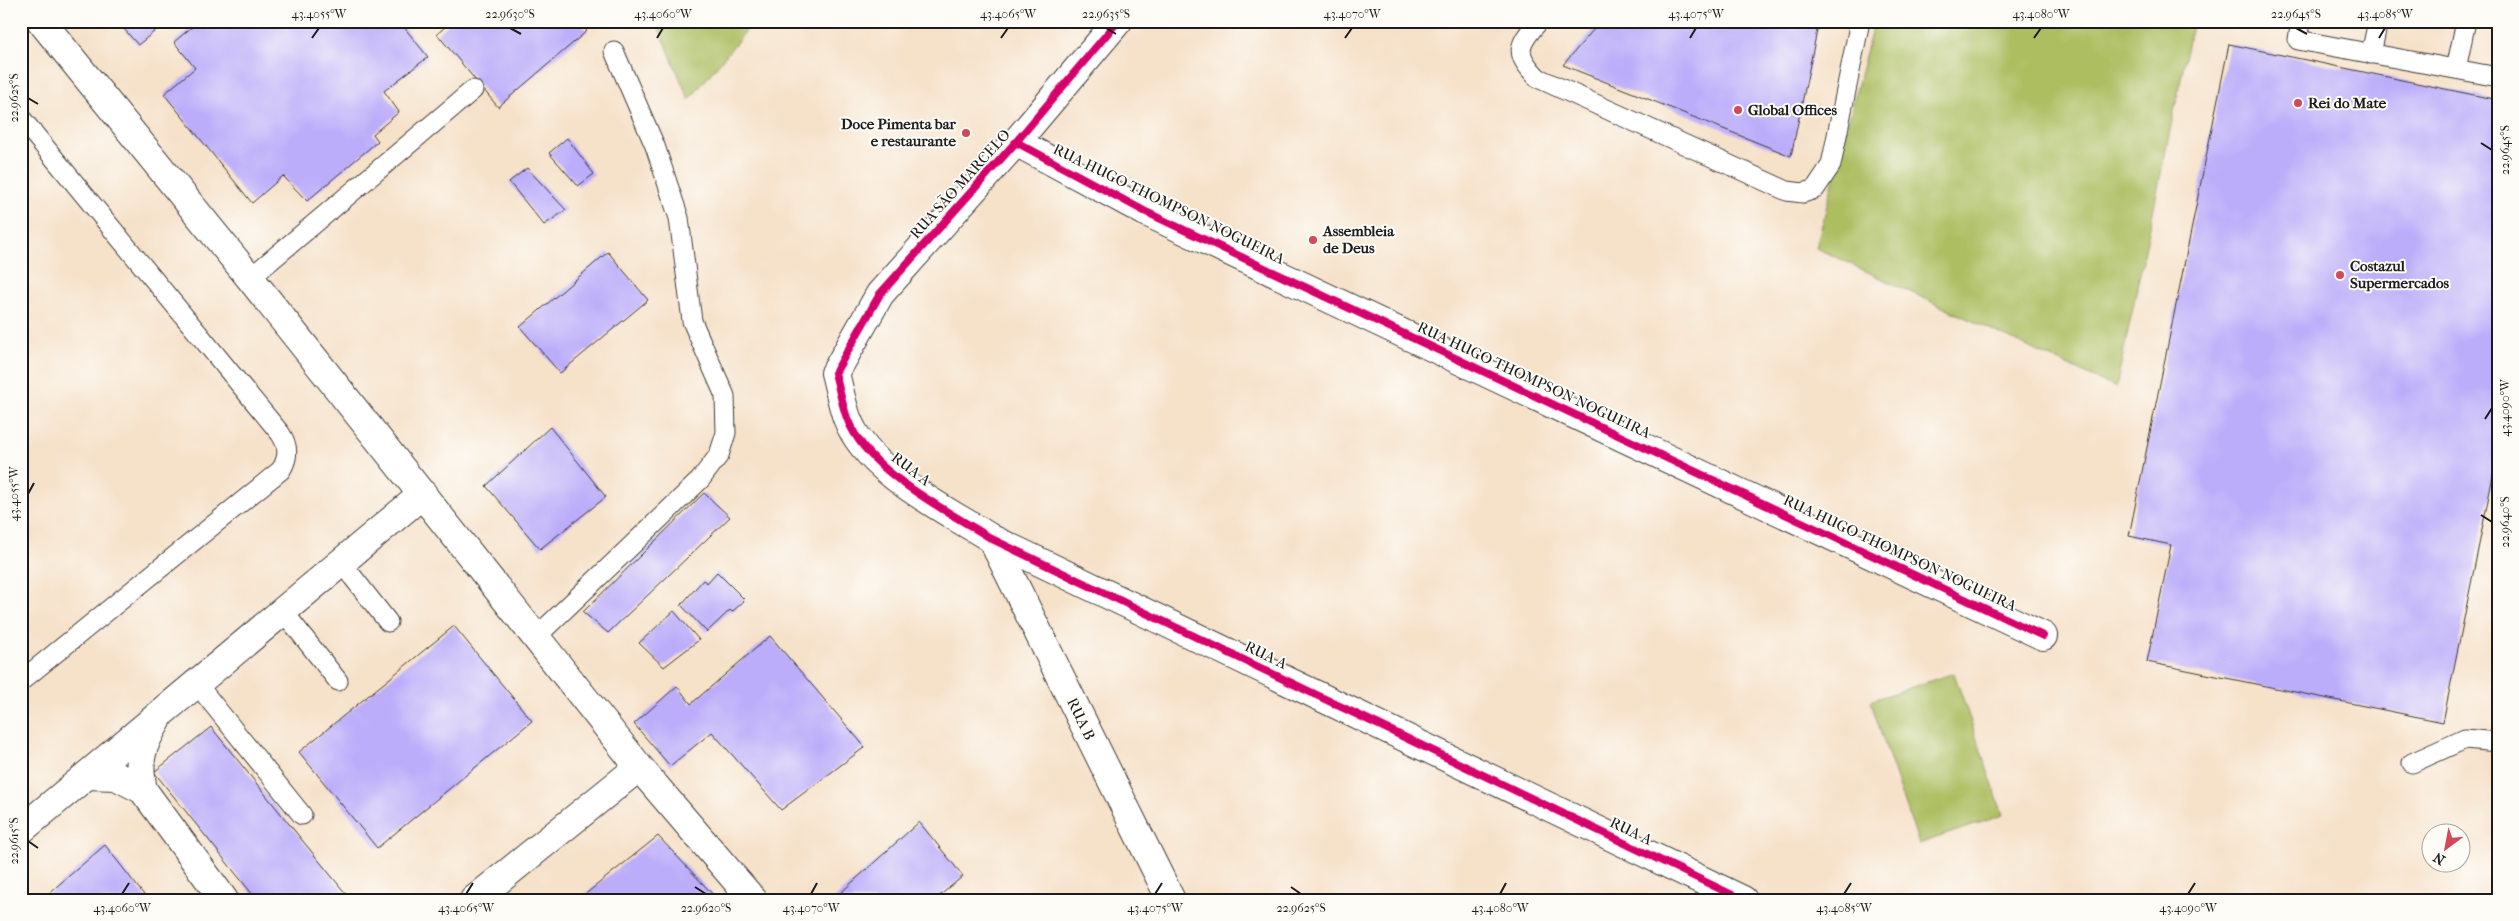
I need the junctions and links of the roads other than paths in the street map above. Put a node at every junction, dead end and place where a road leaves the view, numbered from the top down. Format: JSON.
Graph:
{"nodes":[{"id":1,"x":42,"y":21,"type":"edge"},
{"id":2,"x":1118,"y":21,"type":"edge"},
{"id":3,"x":1539,"y":21,"type":"edge"},
{"id":4,"x":1860,"y":21,"type":"edge"},
{"id":5,"x":2301,"y":21,"type":"edge"},
{"id":6,"x":2378,"y":21,"type":"edge"},
{"id":7,"x":2466,"y":21,"type":"edge"},
{"id":8,"x":614,"y":51,"type":"dead end"},
{"id":9,"x":2372,"y":54,"type":"junction"},
{"id":10,"x":2456,"y":70,"type":"junction"},
{"id":11,"x":2498,"y":77,"type":"edge"},
{"id":12,"x":473,"y":90,"type":"dead end"},
{"id":13,"x":21,"y":118,"type":"edge"},
{"id":14,"x":1016,"y":142,"type":"junction"},
{"id":15,"x":250,"y":278,"type":"junction"},
{"id":16,"x":836,"y":373,"type":"joint"},
{"id":17,"x":423,"y":494,"type":"junction"},
{"id":18,"x":992,"y":539,"type":"junction"},
{"id":19,"x":341,"y":562,"type":"junction"},
{"id":20,"x":283,"y":611,"type":"junction"},
{"id":21,"x":388,"y":622,"type":"dead end"},
{"id":22,"x":2043,"y":636,"type":"dead end"},
{"id":23,"x":536,"y":637,"type":"junction"},
{"id":24,"x":338,"y":680,"type":"dead end"},
{"id":25,"x":21,"y":681,"type":"edge"},
{"id":26,"x":196,"y":683,"type":"junction"},
{"id":27,"x":163,"y":711,"type":"junction"},
{"id":28,"x":2498,"y":742,"type":"edge"},
{"id":29,"x":2412,"y":763,"type":"dead end"},
{"id":30,"x":639,"y":767,"type":"junction"},
{"id":31,"x":86,"y":775,"type":"junction"},
{"id":32,"x":143,"y":790,"type":"junction"},
{"id":33,"x":302,"y":815,"type":"dead end"},
{"id":34,"x":21,"y":830,"type":"edge"},
{"id":35,"x":224,"y":900,"type":"edge"},
{"id":36,"x":474,"y":900,"type":"edge"},
{"id":37,"x":753,"y":900,"type":"edge"},
{"id":38,"x":1171,"y":900,"type":"edge"},
{"id":39,"x":1743,"y":900,"type":"edge"}],
"edges":[{"from":1,"to":15,"type":"street"},
{"from":2,"to":14,"type":"street","name":"RUA SÃO MARCELO"},
{"from":3,"to":4,"type":"lane"},
{"from":5,"to":9,"type":"lane"},
{"from":6,"to":9,"type":"lane"},
{"from":7,"to":10,"type":"lane"},
{"from":8,"to":23,"type":"lane"},
{"from":9,"to":10,"type":"lane"},
{"from":10,"to":11,"type":"lane"},
{"from":12,"to":15,"type":"lane"},
{"from":13,"to":25,"type":"lane"},
{"from":14,"to":16,"type":"street","name":"RUA SÃO MARCELO"},
{"from":14,"to":22,"type":"street","name":"RUA HUGO THOMPSON NOGUEIRA"},
{"from":15,"to":17,"type":"street"},
{"from":16,"to":18,"type":"street","name":"RUA A"},
{"from":17,"to":19,"type":"street"},
{"from":17,"to":23,"type":"street"},
{"from":18,"to":38,"type":"street","name":"RUA B"},
{"from":18,"to":39,"type":"street","name":"RUA A"},
{"from":19,"to":20,"type":"street"},
{"from":19,"to":21,"type":"lane"},
{"from":20,"to":24,"type":"lane"},
{"from":20,"to":26,"type":"street"},
{"from":23,"to":30,"type":"street"},
{"from":26,"to":27,"type":"street"},
{"from":26,"to":33,"type":"lane"},
{"from":27,"to":31,"type":"street"},
{"from":27,"to":32,"type":"street"},
{"from":28,"to":29,"type":"lane"},
{"from":30,"to":36,"type":"street"},
{"from":30,"to":37,"type":"street"},
{"from":31,"to":32,"type":"street"},
{"from":31,"to":34,"type":"street"},
{"from":32,"to":35,"type":"street"}]}
